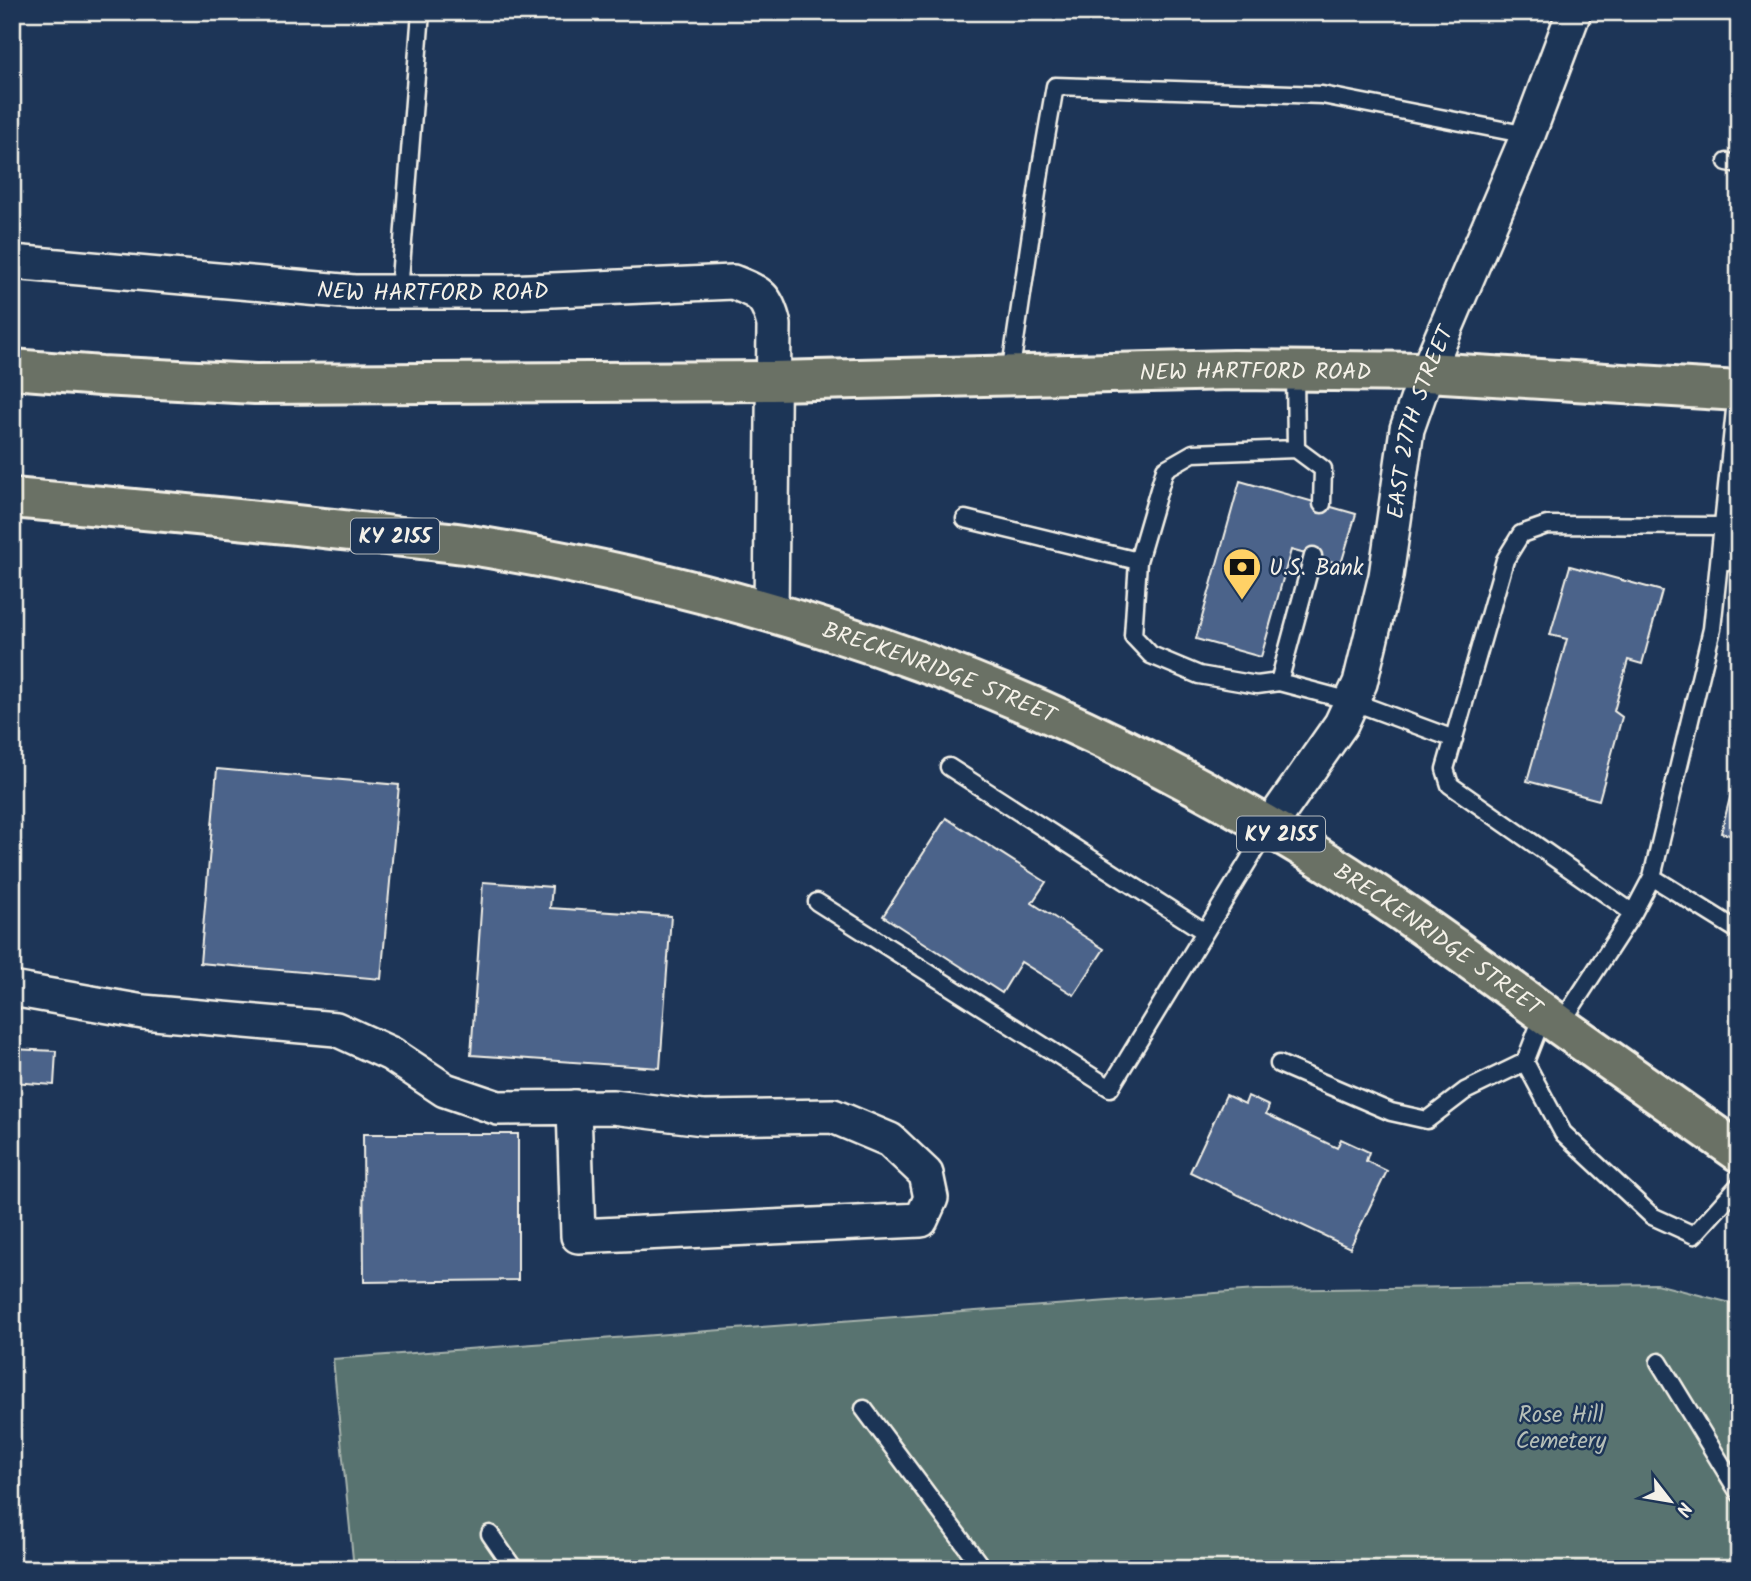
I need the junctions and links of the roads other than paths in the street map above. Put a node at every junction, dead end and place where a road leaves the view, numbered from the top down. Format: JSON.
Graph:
{"nodes":[{"id":1,"x":421,"y":12,"type":"edge"},
{"id":2,"x":1574,"y":12,"type":"edge"},
{"id":3,"x":1528,"y":135,"type":"junction"},
{"id":4,"x":12,"y":262,"type":"edge"},
{"id":5,"x":399,"y":292,"type":"junction"},
{"id":6,"x":12,"y":369,"type":"edge"},
{"id":7,"x":1295,"y":370,"type":"junction"},
{"id":8,"x":1427,"y":372,"type":"junction"},
{"id":9,"x":1010,"y":375,"type":"junction"},
{"id":10,"x":773,"y":381,"type":"junction"},
{"id":11,"x":1738,"y":391,"type":"edge"},
{"id":12,"x":1296,"y":449,"type":"junction"},
{"id":13,"x":12,"y":498,"type":"edge"},
{"id":14,"x":1322,"y":504,"type":"dead end"},
{"id":15,"x":965,"y":519,"type":"dead end"},
{"id":16,"x":1723,"y":526,"type":"junction"},
{"id":17,"x":1313,"y":556,"type":"dead end"},
{"id":18,"x":1720,"y":560,"type":"junction"},
{"id":19,"x":1138,"y":561,"type":"junction"},
{"id":20,"x":1739,"y":562,"type":"edge"},
{"id":21,"x":771,"y":612,"type":"junction"},
{"id":22,"x":1279,"y":682,"type":"junction"},
{"id":23,"x":1351,"y":701,"type":"junction"},
{"id":24,"x":1454,"y":739,"type":"junction"},
{"id":25,"x":949,"y":767,"type":"dead end"},
{"id":26,"x":1269,"y":827,"type":"junction"},
{"id":27,"x":1651,"y":877,"type":"junction"},
{"id":28,"x":817,"y":902,"type":"dead end"},
{"id":29,"x":1633,"y":913,"type":"junction"},
{"id":30,"x":1739,"y":931,"type":"edge"},
{"id":31,"x":1205,"y":932,"type":"junction"},
{"id":32,"x":12,"y":989,"type":"edge"},
{"id":33,"x":1552,"y":1019,"type":"junction"},
{"id":34,"x":1525,"y":1062,"type":"junction"},
{"id":35,"x":1279,"y":1064,"type":"dead end"},
{"id":36,"x":574,"y":1107,"type":"junction"},
{"id":37,"x":1739,"y":1152,"type":"edge"},
{"id":38,"x":1739,"y":1185,"type":"edge"},
{"id":39,"x":1658,"y":1362,"type":"dead end"},
{"id":40,"x":864,"y":1409,"type":"dead end"},
{"id":41,"x":1739,"y":1493,"type":"edge"},
{"id":42,"x":490,"y":1534,"type":"dead end"},
{"id":43,"x":513,"y":1569,"type":"edge"},
{"id":44,"x":983,"y":1569,"type":"edge"}],
"edges":[{"from":1,"to":5,"type":"lane"},
{"from":2,"to":3,"type":"street","name":"EAST 27TH STREET"},
{"from":3,"to":8,"type":"street","name":"EAST 27TH STREET"},
{"from":3,"to":9,"type":"lane"},
{"from":4,"to":5,"type":"street","name":"NEW HARTFORD ROAD"},
{"from":5,"to":10,"type":"street","name":"NEW HARTFORD ROAD"},
{"from":6,"to":10,"type":"main road","name":"NEW HARTFORD ROAD"},
{"from":7,"to":8,"type":"main road","name":"NEW HARTFORD ROAD"},
{"from":7,"to":9,"type":"main road","name":"NEW HARTFORD ROAD"},
{"from":7,"to":12,"type":"lane"},
{"from":8,"to":11,"type":"main road","name":"NEW HARTFORD ROAD"},
{"from":8,"to":23,"type":"street","name":"EAST 27TH STREET"},
{"from":9,"to":10,"type":"main road","name":"NEW HARTFORD ROAD"},
{"from":10,"to":21,"type":"street"},
{"from":11,"to":16,"type":"lane"},
{"from":12,"to":14,"type":"lane"},
{"from":12,"to":19,"type":"lane"},
{"from":13,"to":21,"type":"main road","number":"KY 2155"},
{"from":15,"to":19,"type":"lane"},
{"from":16,"to":18,"type":"lane"},
{"from":16,"to":24,"type":"lane"},
{"from":17,"to":22,"type":"lane"},
{"from":18,"to":20,"type":"lane"},
{"from":18,"to":27,"type":"lane"},
{"from":19,"to":22,"type":"lane"},
{"from":21,"to":26,"type":"main road","name":"BRECKENRIDGE STREET","number":"KY 2155"},
{"from":22,"to":23,"type":"lane"},
{"from":23,"to":24,"type":"lane"},
{"from":23,"to":26,"type":"street","name":"EAST 27TH STREET"},
{"from":24,"to":29,"type":"lane"},
{"from":25,"to":31,"type":"lane"},
{"from":26,"to":31,"type":"lane"},
{"from":26,"to":33,"type":"main road","name":"BRECKENRIDGE STREET","number":"KY 2155"},
{"from":27,"to":29,"type":"lane"},
{"from":27,"to":30,"type":"lane"},
{"from":28,"to":31,"type":"lane"},
{"from":29,"to":33,"type":"lane"},
{"from":32,"to":36,"type":"street"},
{"from":33,"to":34,"type":"lane"},
{"from":33,"to":37,"type":"main road","name":"BRECKENRIDGE STREET","number":"KY 2155"},
{"from":34,"to":35,"type":"lane"},
{"from":34,"to":38,"type":"lane"},
{"from":36,"to":36,"type":"street"},
{"from":39,"to":41,"type":"lane"},
{"from":40,"to":44,"type":"lane"},
{"from":42,"to":43,"type":"lane"}]}
